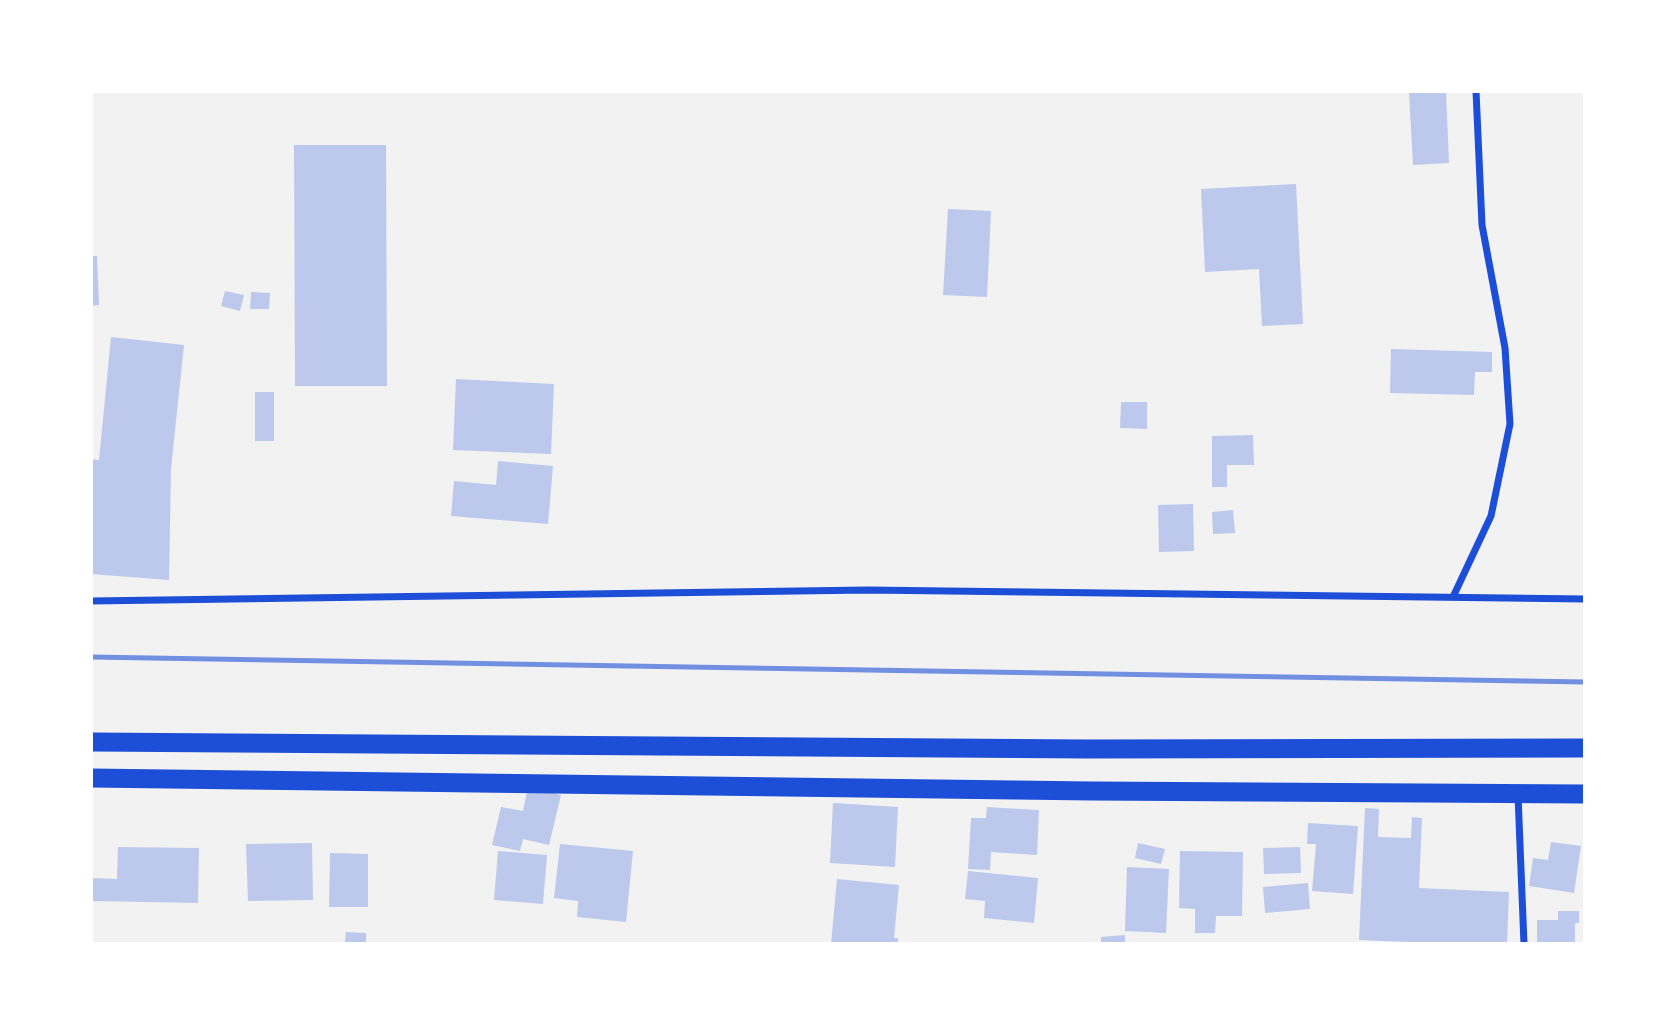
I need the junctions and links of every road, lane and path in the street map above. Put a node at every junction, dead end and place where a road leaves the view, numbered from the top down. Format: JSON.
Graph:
{"nodes":[{"id":1,"x":1476,"y":91,"type":"edge"},
{"id":2,"x":1453,"y":597,"type":"junction"},
{"id":3,"x":1585,"y":599,"type":"edge"},
{"id":4,"x":91,"y":601,"type":"edge"},
{"id":5,"x":91,"y":742,"type":"edge"},
{"id":6,"x":1585,"y":748,"type":"edge"},
{"id":7,"x":91,"y":778,"type":"edge"},
{"id":8,"x":1518,"y":794,"type":"junction"},
{"id":9,"x":1585,"y":794,"type":"edge"},
{"id":10,"x":1524,"y":944,"type":"edge"}],
"edges":[{"from":1,"to":2,"type":"street"},
{"from":2,"to":3,"type":"street"},
{"from":2,"to":4,"type":"street"},
{"from":5,"to":6,"type":"highway"},
{"from":7,"to":8,"type":"highway"},
{"from":8,"to":9,"type":"highway"},
{"from":8,"to":10,"type":"street"}]}
